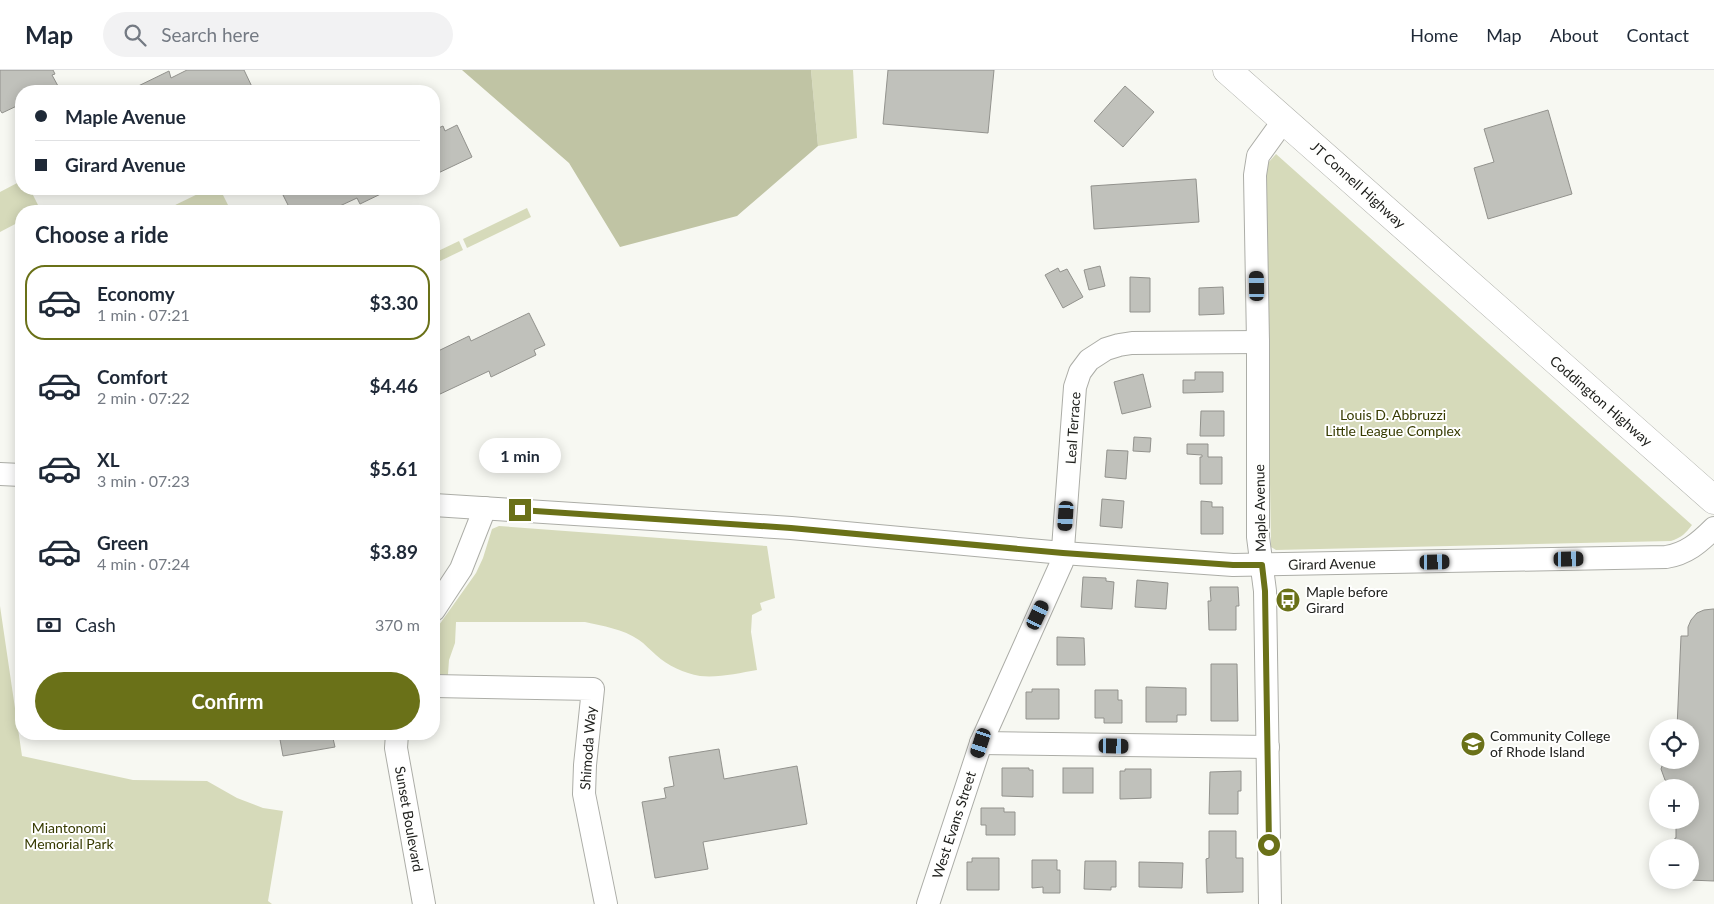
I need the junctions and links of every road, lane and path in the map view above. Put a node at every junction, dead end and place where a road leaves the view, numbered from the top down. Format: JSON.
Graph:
{"nodes":[{"id":1,"x":1227,"y":70,"type":"edge"},
{"id":2,"x":1284,"y":120,"type":"junction"},
{"id":3,"x":1488,"y":301,"type":"joint"},
{"id":4,"x":1258,"y":342,"type":"junction"},
{"id":5,"x":0,"y":474,"type":"edge"},
{"id":6,"x":15,"y":475,"type":"edge"},
{"id":7,"x":1714,"y":500,"type":"edge"},
{"id":8,"x":440,"y":505,"type":"edge"},
{"id":9,"x":485,"y":508,"type":"junction"},
{"id":10,"x":1714,"y":528,"type":"edge"},
{"id":11,"x":1063,"y":553,"type":"junction"},
{"id":12,"x":1262,"y":565,"type":"junction"},
{"id":13,"x":440,"y":601,"type":"edge"},
{"id":14,"x":440,"y":686,"type":"edge"},
{"id":15,"x":397,"y":740,"type":"edge"},
{"id":16,"x":981,"y":743,"type":"junction"},
{"id":17,"x":1268,"y":747,"type":"junction"},
{"id":18,"x":424,"y":904,"type":"edge"},
{"id":19,"x":606,"y":904,"type":"edge"},
{"id":20,"x":928,"y":904,"type":"edge"},
{"id":21,"x":1270,"y":904,"type":"edge"}],
"edges":[{"from":1,"to":2,"type":"highway","name":"JT Connell Highway"},
{"from":2,"to":3,"type":"highway","name":"JT Connell Highway"},
{"from":2,"to":4,"type":"street","name":"Maple Avenue"},
{"from":3,"to":7,"type":"highway","name":"Coddington Highway"},
{"from":4,"to":11,"type":"street","name":"Leal Terrace"},
{"from":4,"to":12,"type":"street","name":"Maple Avenue"},
{"from":5,"to":6,"type":"street"},
{"from":8,"to":9,"type":"street","name":"Girard Avenue"},
{"from":9,"to":11,"type":"street","name":"Girard Avenue"},
{"from":9,"to":13,"type":"street"},
{"from":10,"to":12,"type":"street","name":"Girard Avenue"},
{"from":11,"to":12,"type":"street","name":"Girard Avenue"},
{"from":11,"to":16,"type":"street","name":"West Evans Street"},
{"from":12,"to":17,"type":"street","name":"Maple Avenue"},
{"from":14,"to":19,"type":"street","name":"Shimoda Way"},
{"from":15,"to":18,"type":"street","name":"Sunset Boulevard"},
{"from":16,"to":17,"type":"street"},
{"from":16,"to":20,"type":"street","name":"West Evans Street"},
{"from":17,"to":21,"type":"street","name":"Maple Avenue"}]}
